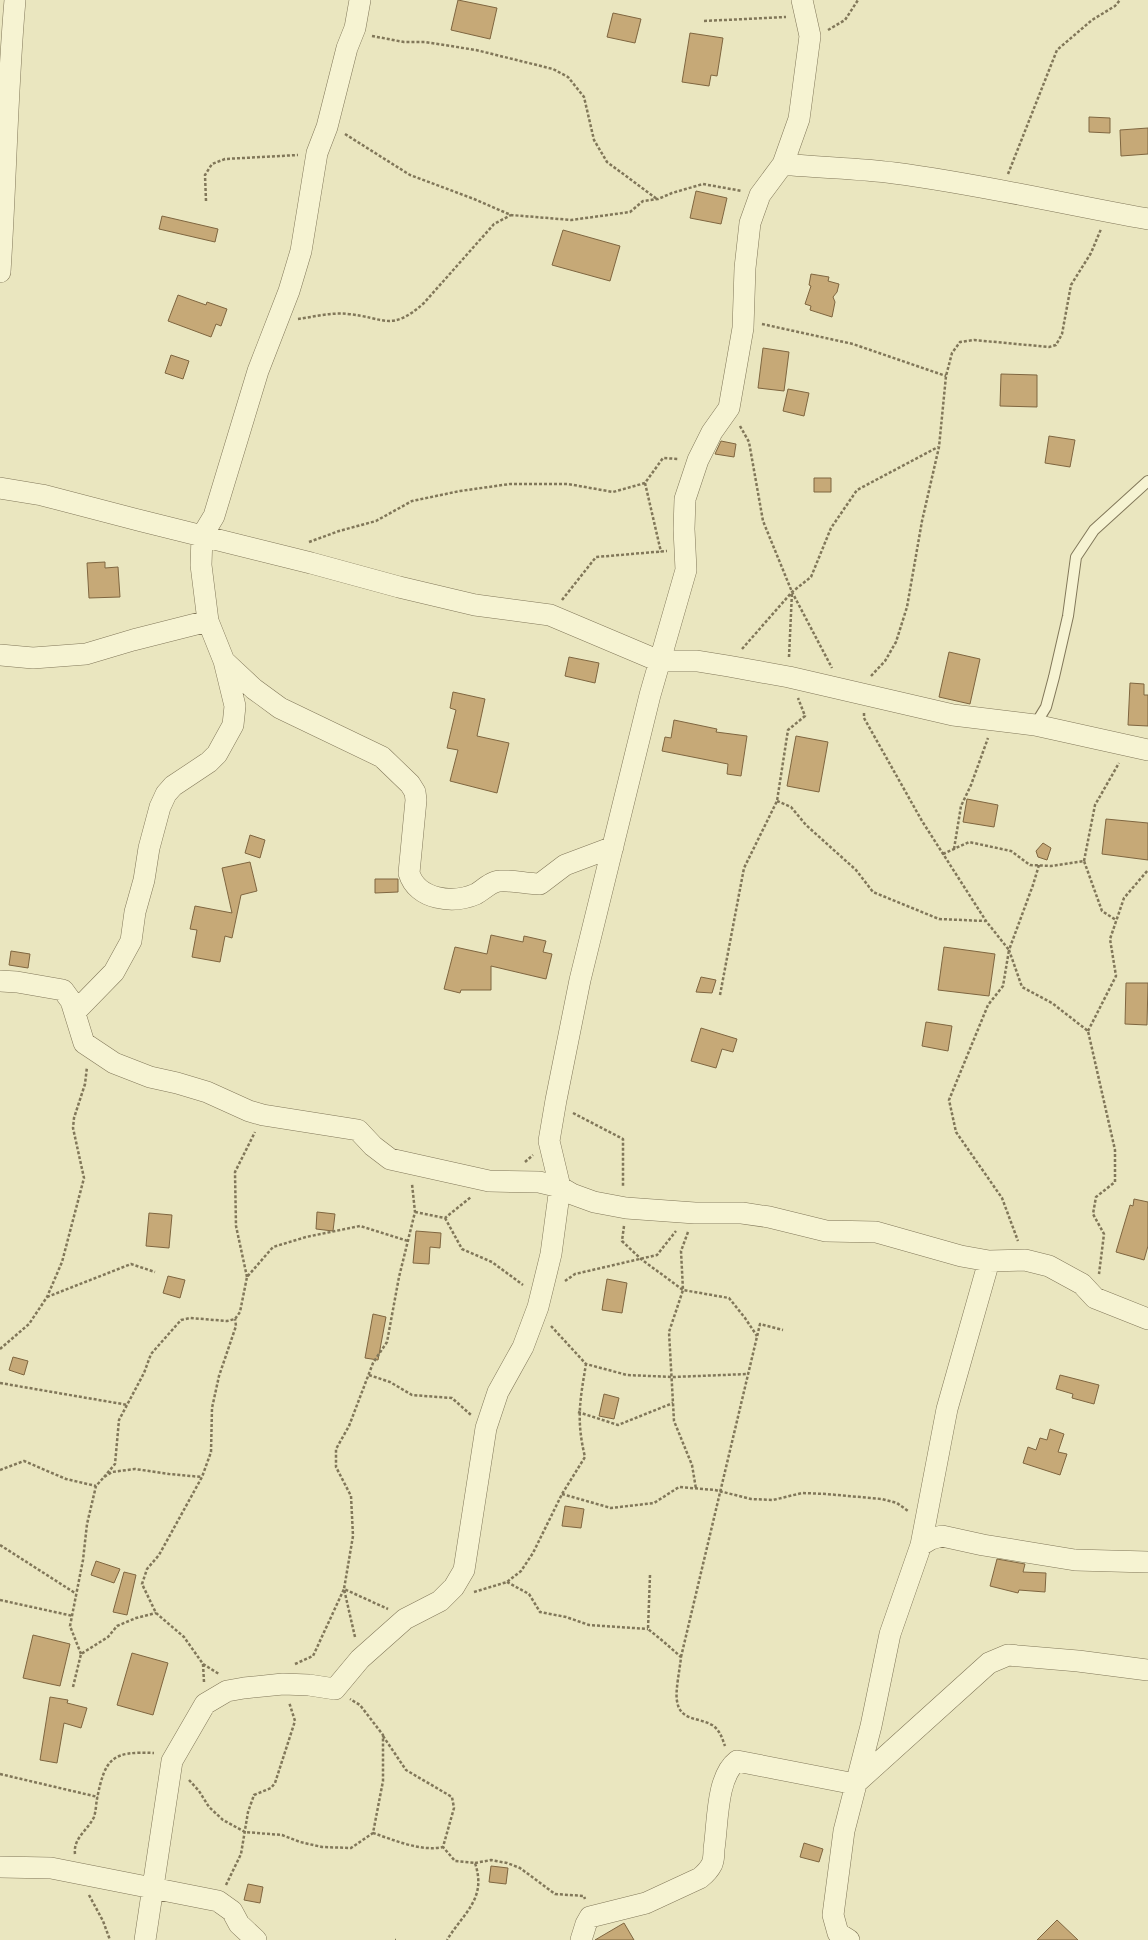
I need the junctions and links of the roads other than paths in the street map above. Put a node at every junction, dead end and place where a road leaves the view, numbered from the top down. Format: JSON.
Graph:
{"nodes":[{"id":1,"x":15,"y":0,"type":"edge"},
{"id":2,"x":360,"y":0,"type":"edge"},
{"id":3,"x":804,"y":8,"type":"edge"},
{"id":4,"x":782,"y":164,"type":"junction"},
{"id":5,"x":1148,"y":218,"type":"edge"},
{"id":6,"x":0,"y":272,"type":"edge"},
{"id":7,"x":1148,"y":481,"type":"edge"},
{"id":8,"x":0,"y":488,"type":"edge"},
{"id":9,"x":202,"y":536,"type":"junction"},
{"id":10,"x":208,"y":621,"type":"junction"},
{"id":11,"x":0,"y":656,"type":"edge"},
{"id":12,"x":224,"y":661,"type":"junction"},
{"id":13,"x":659,"y":661,"type":"junction"},
{"id":14,"x":1035,"y":725,"type":"junction"},
{"id":15,"x":1148,"y":750,"type":"edge"},
{"id":16,"x":613,"y":847,"type":"junction"},
{"id":17,"x":0,"y":981,"type":"edge"},
{"id":18,"x":75,"y":1012,"type":"junction"},
{"id":19,"x":560,"y":1188,"type":"junction"},
{"id":20,"x":989,"y":1261,"type":"junction"},
{"id":21,"x":1148,"y":1319,"type":"edge"},
{"id":22,"x":921,"y":1545,"type":"junction"},
{"id":23,"x":1148,"y":1562,"type":"edge"},
{"id":24,"x":1148,"y":1670,"type":"edge"},
{"id":25,"x":855,"y":1784,"type":"junction"},
{"id":26,"x":0,"y":1867,"type":"edge"},
{"id":27,"x":153,"y":1888,"type":"junction"},
{"id":28,"x":144,"y":1940,"type":"edge"},
{"id":29,"x":256,"y":1940,"type":"edge"},
{"id":30,"x":580,"y":1940,"type":"edge"},
{"id":31,"x":849,"y":1940,"type":"edge"}],
"edges":[{"from":1,"to":6,"type":"street"},
{"from":2,"to":9,"type":"street"},
{"from":3,"to":4,"type":"street"},
{"from":4,"to":5,"type":"street"},
{"from":4,"to":13,"type":"street"},
{"from":7,"to":14,"type":"lane"},
{"from":8,"to":9,"type":"street"},
{"from":9,"to":10,"type":"street"},
{"from":9,"to":13,"type":"street"},
{"from":10,"to":11,"type":"street"},
{"from":10,"to":12,"type":"street"},
{"from":12,"to":16,"type":"street"},
{"from":12,"to":18,"type":"street"},
{"from":13,"to":14,"type":"street"},
{"from":13,"to":16,"type":"street"},
{"from":14,"to":15,"type":"street"},
{"from":16,"to":19,"type":"street"},
{"from":17,"to":18,"type":"street"},
{"from":18,"to":19,"type":"street"},
{"from":19,"to":20,"type":"street"},
{"from":19,"to":27,"type":"street"},
{"from":20,"to":21,"type":"street"},
{"from":20,"to":22,"type":"street"},
{"from":22,"to":23,"type":"street"},
{"from":22,"to":25,"type":"street"},
{"from":24,"to":25,"type":"street"},
{"from":25,"to":30,"type":"street"},
{"from":25,"to":31,"type":"street"},
{"from":26,"to":27,"type":"street"},
{"from":27,"to":28,"type":"street"},
{"from":27,"to":29,"type":"street"}]}
